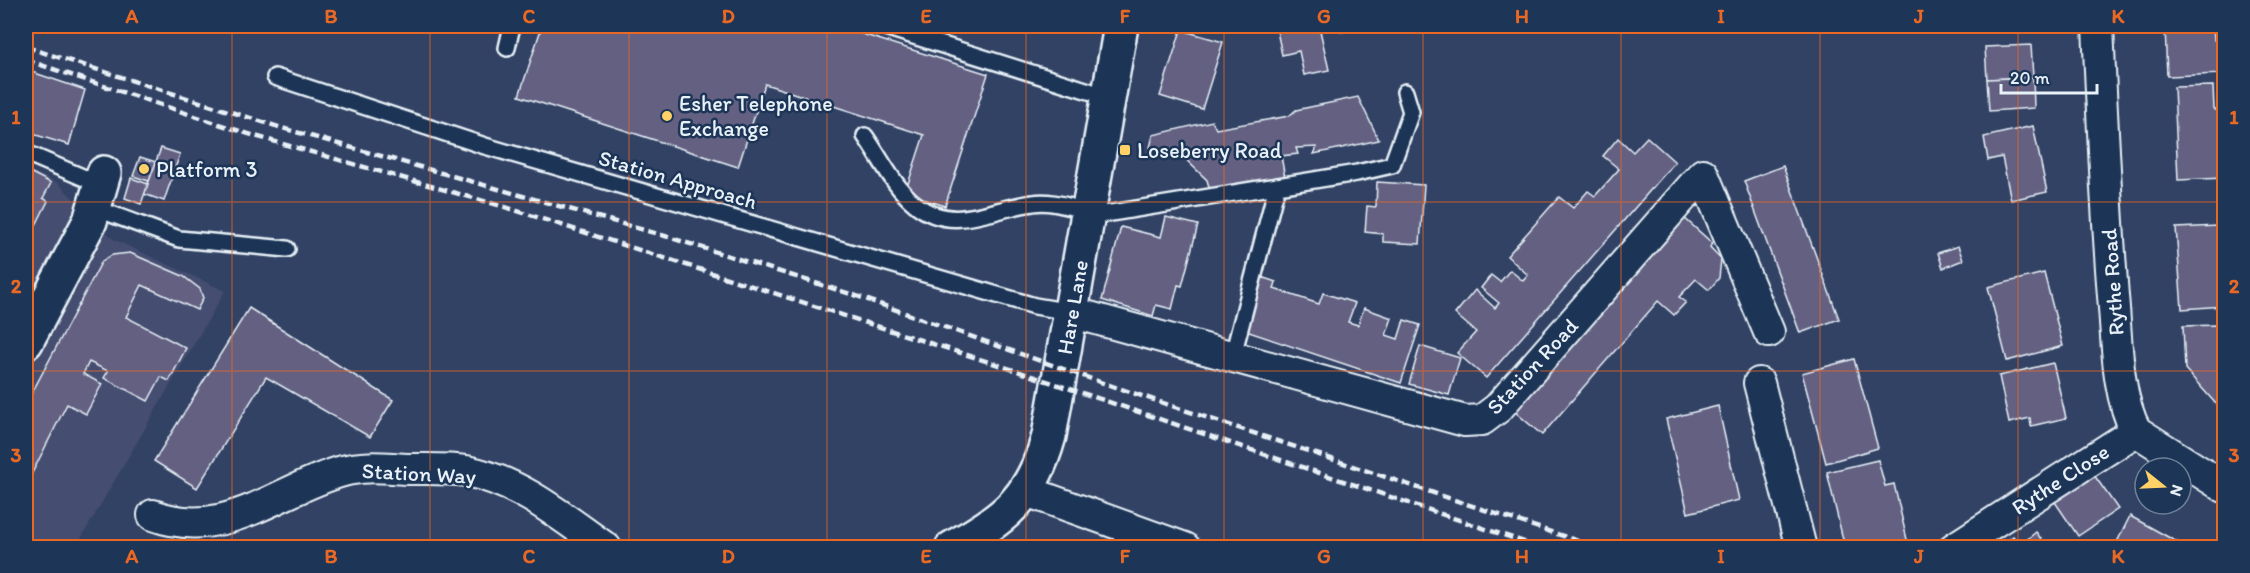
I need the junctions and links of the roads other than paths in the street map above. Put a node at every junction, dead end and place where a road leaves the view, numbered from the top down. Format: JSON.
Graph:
{"nodes":[{"id":1,"x":512,"y":26,"type":"edge"},
{"id":2,"x":882,"y":26,"type":"edge"},
{"id":3,"x":1121,"y":26,"type":"edge"},
{"id":4,"x":2098,"y":26,"type":"edge"},
{"id":5,"x":507,"y":48,"type":"dead end"},
{"id":6,"x":275,"y":77,"type":"dead end"},
{"id":7,"x":1406,"y":92,"type":"dead end"},
{"id":8,"x":1108,"y":97,"type":"junction"},
{"id":9,"x":866,"y":136,"type":"dead end"},
{"id":10,"x":26,"y":153,"type":"edge"},
{"id":11,"x":1277,"y":186,"type":"junction"},
{"id":12,"x":100,"y":189,"type":"junction"},
{"id":13,"x":1087,"y":214,"type":"junction"},
{"id":14,"x":287,"y":249,"type":"dead end"},
{"id":15,"x":1071,"y":312,"type":"junction"},
{"id":16,"x":1769,"y":332,"type":"dead end"},
{"id":17,"x":26,"y":342,"type":"edge"},
{"id":18,"x":1233,"y":355,"type":"junction"},
{"id":19,"x":1759,"y":383,"type":"dead end"},
{"id":20,"x":2136,"y":431,"type":"junction"},
{"id":21,"x":2224,"y":487,"type":"edge"},
{"id":22,"x":1026,"y":491,"type":"junction"},
{"id":23,"x":153,"y":515,"type":"dead end"},
{"id":24,"x":606,"y":548,"type":"edge"},
{"id":25,"x":952,"y":548,"type":"edge"},
{"id":26,"x":1185,"y":548,"type":"edge"},
{"id":27,"x":1801,"y":548,"type":"edge"},
{"id":28,"x":1954,"y":548,"type":"edge"}],
"edges":[{"from":1,"to":5,"type":"lane"},
{"from":2,"to":8,"type":"lane"},
{"from":3,"to":8,"type":"street","name":"Hare Lane"},
{"from":4,"to":20,"type":"street","name":"Rythe Road"},
{"from":6,"to":15,"type":"lane","name":"Station Approach"},
{"from":7,"to":11,"type":"lane"},
{"from":8,"to":13,"type":"street","name":"Hare Lane"},
{"from":9,"to":13,"type":"lane"},
{"from":10,"to":12,"type":"lane"},
{"from":11,"to":13,"type":"lane"},
{"from":11,"to":18,"type":"lane"},
{"from":12,"to":14,"type":"lane"},
{"from":12,"to":17,"type":"street"},
{"from":13,"to":15,"type":"street","name":"Hare Lane"},
{"from":15,"to":18,"type":"street","name":"Station Road"},
{"from":15,"to":22,"type":"street","name":"Hare Lane"},
{"from":16,"to":18,"type":"street","name":"Station Road"},
{"from":19,"to":27,"type":"street"},
{"from":20,"to":21,"type":"street"},
{"from":20,"to":28,"type":"street","name":"Rythe Close"},
{"from":22,"to":25,"type":"street","name":"Hare Lane"},
{"from":22,"to":26,"type":"street"},
{"from":23,"to":24,"type":"street","name":"Station Way"}]}
